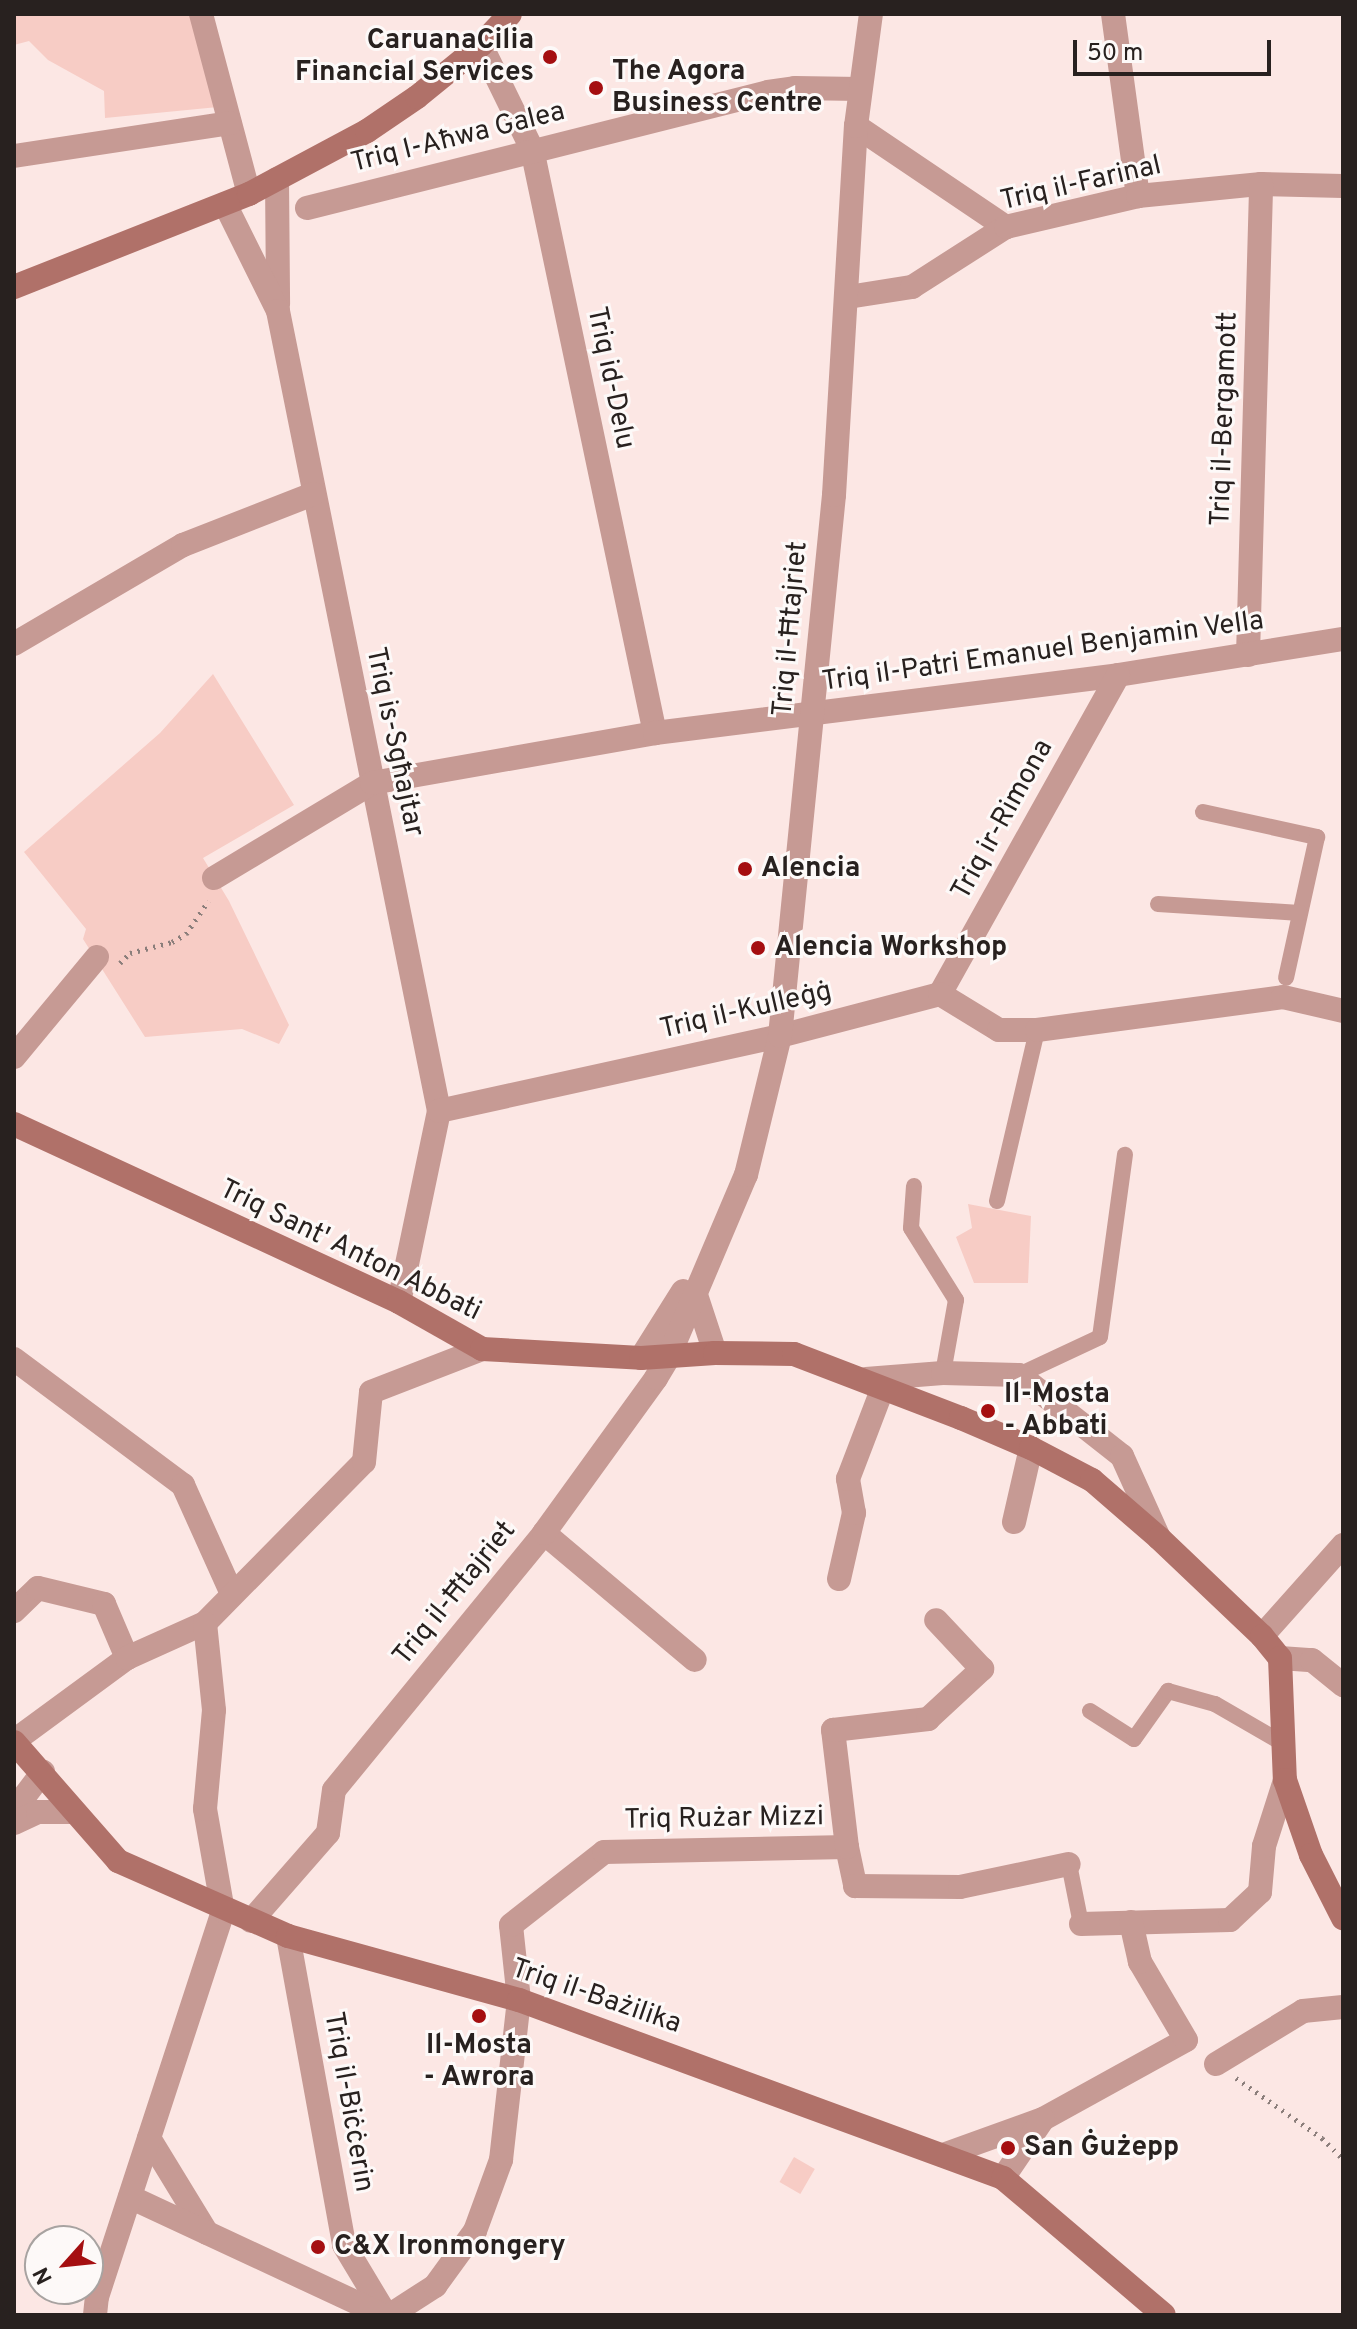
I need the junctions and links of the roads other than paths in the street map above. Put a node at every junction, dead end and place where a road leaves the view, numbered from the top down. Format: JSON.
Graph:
{"nodes":[{"id":1,"x":201,"y":14,"type":"edge"},
{"id":2,"x":510,"y":14,"type":"edge"},
{"id":3,"x":871,"y":14,"type":"edge"},
{"id":4,"x":1113,"y":14,"type":"edge"},
{"id":5,"x":481,"y":45,"type":"junction"},
{"id":6,"x":860,"y":89,"type":"junction"},
{"id":7,"x":229,"y":123,"type":"junction"},
{"id":8,"x":856,"y":126,"type":"junction"},
{"id":9,"x":532,"y":149,"type":"junction"},
{"id":10,"x":14,"y":156,"type":"edge"},
{"id":11,"x":277,"y":179,"type":"junction"},
{"id":12,"x":1261,"y":184,"type":"junction"},
{"id":13,"x":1343,"y":186,"type":"edge"},
{"id":14,"x":249,"y":194,"type":"junction"},
{"id":15,"x":1138,"y":196,"type":"junction"},
{"id":16,"x":225,"y":204,"type":"junction"},
{"id":17,"x":307,"y":208,"type":"dead end"},
{"id":18,"x":1006,"y":227,"type":"junction"},
{"id":19,"x":14,"y":287,"type":"edge"},
{"id":20,"x":848,"y":297,"type":"junction"},
{"id":21,"x":278,"y":311,"type":"junction"},
{"id":22,"x":313,"y":494,"type":"junction"},
{"id":23,"x":1343,"y":639,"type":"edge"},
{"id":24,"x":14,"y":644,"type":"edge"},
{"id":25,"x":1248,"y":655,"type":"junction"},
{"id":26,"x":1118,"y":675,"type":"junction"},
{"id":27,"x":813,"y":714,"type":"junction"},
{"id":28,"x":655,"y":733,"type":"junction"},
{"id":29,"x":372,"y":783,"type":"junction"},
{"id":30,"x":1203,"y":812,"type":"dead end"},
{"id":31,"x":216,"y":877,"type":"road end"},
{"id":32,"x":1158,"y":904,"type":"dead end"},
{"id":33,"x":1300,"y":913,"type":"junction"},
{"id":34,"x":95,"y":959,"type":"road end"},
{"id":35,"x":1286,"y":978,"type":"dead end"},
{"id":36,"x":940,"y":994,"type":"junction"},
{"id":37,"x":1343,"y":1011,"type":"edge"},
{"id":38,"x":1037,"y":1030,"type":"junction"},
{"id":39,"x":780,"y":1036,"type":"junction"},
{"id":40,"x":14,"y":1057,"type":"edge"},
{"id":41,"x":439,"y":1111,"type":"junction"},
{"id":42,"x":16,"y":1129,"type":"edge"},
{"id":43,"x":1125,"y":1155,"type":"dead end"},
{"id":44,"x":914,"y":1186,"type":"dead end"},
{"id":45,"x":997,"y":1201,"type":"dead end"},
{"id":46,"x":717,"y":1239,"type":"junction"},
{"id":47,"x":695,"y":1292,"type":"junction"},
{"id":48,"x":399,"y":1302,"type":"junction"},
{"id":49,"x":482,"y":1349,"type":"junction"},
{"id":50,"x":715,"y":1353,"type":"junction"},
{"id":51,"x":669,"y":1356,"type":"junction"},
{"id":52,"x":641,"y":1358,"type":"junction"},
{"id":53,"x":14,"y":1359,"type":"edge"},
{"id":54,"x":943,"y":1373,"type":"junction"},
{"id":55,"x":1019,"y":1375,"type":"junction"},
{"id":56,"x":874,"y":1384,"type":"junction"},
{"id":57,"x":1031,"y":1448,"type":"junction"},
{"id":58,"x":1014,"y":1522,"type":"dead end"},
{"id":59,"x":544,"y":1533,"type":"junction"},
{"id":60,"x":1159,"y":1538,"type":"junction"},
{"id":61,"x":1343,"y":1545,"type":"edge"},
{"id":62,"x":839,"y":1579,"type":"dead end"},
{"id":63,"x":232,"y":1594,"type":"junction"},
{"id":64,"x":14,"y":1611,"type":"edge"},
{"id":65,"x":936,"y":1620,"type":"dead end"},
{"id":66,"x":205,"y":1623,"type":"junction"},
{"id":67,"x":1262,"y":1636,"type":"junction"},
{"id":68,"x":127,"y":1658,"type":"junction"},
{"id":69,"x":1280,"y":1658,"type":"junction"},
{"id":70,"x":695,"y":1660,"type":"dead end"},
{"id":71,"x":1343,"y":1685,"type":"edge"},
{"id":72,"x":1090,"y":1711,"type":"dead end"},
{"id":73,"x":14,"y":1742,"type":"edge"},
{"id":74,"x":1284,"y":1744,"type":"junction"},
{"id":75,"x":43,"y":1772,"type":"junction"},
{"id":76,"x":1285,"y":1780,"type":"junction"},
{"id":77,"x":14,"y":1810,"type":"edge"},
{"id":78,"x":74,"y":1812,"type":"junction"},
{"id":79,"x":14,"y":1823,"type":"edge"},
{"id":80,"x":847,"y":1847,"type":"junction"},
{"id":81,"x":1069,"y":1864,"type":"joint"},
{"id":82,"x":223,"y":1911,"type":"junction"},
{"id":83,"x":1343,"y":1918,"type":"edge"},
{"id":84,"x":251,"y":1921,"type":"junction"},
{"id":85,"x":1131,"y":1922,"type":"junction"},
{"id":86,"x":1081,"y":1924,"type":"joint"},
{"id":87,"x":288,"y":1936,"type":"junction"},
{"id":88,"x":519,"y":2000,"type":"junction"},
{"id":89,"x":1343,"y":2007,"type":"edge"},
{"id":90,"x":1216,"y":2064,"type":"road end"},
{"id":91,"x":1043,"y":2119,"type":"junction"},
{"id":92,"x":149,"y":2138,"type":"junction"},
{"id":93,"x":943,"y":2155,"type":"junction"},
{"id":94,"x":1003,"y":2178,"type":"junction"},
{"id":95,"x":130,"y":2197,"type":"junction"},
{"id":96,"x":207,"y":2233,"type":"junction"},
{"id":97,"x":95,"y":2315,"type":"edge"},
{"id":98,"x":386,"y":2315,"type":"edge"},
{"id":99,"x":1164,"y":2315,"type":"edge"}],
"edges":[{"from":1,"to":7,"type":"street"},
{"from":2,"to":5,"type":"street"},
{"from":3,"to":6,"type":"street","name":"Triq il-Ħtajriet"},
{"from":4,"to":15,"type":"street"},
{"from":5,"to":9,"type":"street","name":"Triq id-Delu"},
{"from":5,"to":11,"type":"street"},
{"from":6,"to":8,"type":"street","name":"Triq il-Ħtajriet"},
{"from":6,"to":9,"type":"street","name":"Triq l-Aħwa Galea"},
{"from":7,"to":10,"type":"street"},
{"from":7,"to":14,"type":"street"},
{"from":8,"to":18,"type":"street"},
{"from":8,"to":20,"type":"street","name":"Triq il-Ħtajriet"},
{"from":9,"to":17,"type":"street","name":"Triq l-Aħwa Galea"},
{"from":9,"to":28,"type":"street","name":"Triq id-Delu"},
{"from":11,"to":14,"type":"street"},
{"from":11,"to":21,"type":"street"},
{"from":12,"to":13,"type":"street","name":"Triq il-Farinal"},
{"from":12,"to":15,"type":"street","name":"Triq il-Farinal"},
{"from":12,"to":25,"type":"street","name":"Triq il-Bergamott"},
{"from":14,"to":16,"type":"street"},
{"from":15,"to":18,"type":"street","name":"Triq il-Farinal"},
{"from":16,"to":19,"type":"street"},
{"from":16,"to":21,"type":"street","name":"Triq is-Sgħajtar"},
{"from":18,"to":20,"type":"street","name":"Triq il-Farinal"},
{"from":20,"to":27,"type":"street","name":"Triq il-Ħtajriet"},
{"from":21,"to":22,"type":"street","name":"Triq is-Sgħajtar"},
{"from":22,"to":24,"type":"street"},
{"from":22,"to":29,"type":"street","name":"Triq is-Sgħajtar"},
{"from":23,"to":25,"type":"street","name":"Triq il-Patri Emanuel Benjamin Vella"},
{"from":25,"to":26,"type":"street","name":"Triq il-Patri Emanuel Benjamin Vella"},
{"from":26,"to":27,"type":"street","name":"Triq il-Patri Emanuel Benjamin Vella"},
{"from":26,"to":36,"type":"street","name":"Triq ir-Rimona"},
{"from":27,"to":28,"type":"street","name":"Triq il-Patri Emanuel Benjamin Vella"},
{"from":27,"to":39,"type":"street","name":"Triq il-Ħtajriet"},
{"from":28,"to":29,"type":"street","name":"Triq il-Patri Emanuel Benjamin Vella"},
{"from":29,"to":31,"type":"street"},
{"from":29,"to":41,"type":"street","name":"Triq is-Sgħajtar"},
{"from":30,"to":33,"type":"lane"},
{"from":32,"to":33,"type":"lane"},
{"from":33,"to":35,"type":"lane"},
{"from":34,"to":40,"type":"street"},
{"from":36,"to":38,"type":"street"},
{"from":36,"to":39,"type":"street","name":"Triq il-Kulleġġ"},
{"from":37,"to":38,"type":"street"},
{"from":38,"to":45,"type":"lane"},
{"from":39,"to":41,"type":"street","name":"Triq il-Kulleġġ"},
{"from":39,"to":46,"type":"street","name":"Triq il-Ħtajriet"},
{"from":41,"to":48,"type":"street","name":"Triq is-Sgħajtar"},
{"from":42,"to":48,"type":"street","name":"Triq Sant' Anton Abbati"},
{"from":43,"to":55,"type":"lane"},
{"from":44,"to":54,"type":"lane"},
{"from":46,"to":47,"type":"street","name":"Triq il-Ħtajriet"},
{"from":46,"to":52,"type":"street","name":"Triq il-Ħtajriet"},
{"from":47,"to":50,"type":"street"},
{"from":47,"to":51,"type":"street","name":"Triq il-Ħtajriet"},
{"from":48,"to":49,"type":"street","name":"Triq Sant' Anton Abbati"},
{"from":49,"to":52,"type":"street","name":"Triq Sant' Anton Abbati"},
{"from":49,"to":63,"type":"street"},
{"from":50,"to":51,"type":"street","name":"Triq Sant' Anton Abbati"},
{"from":50,"to":56,"type":"street","name":"Triq Sant' Anton Abbati"},
{"from":51,"to":52,"type":"street","name":"Triq Sant' Anton Abbati"},
{"from":51,"to":59,"type":"street","name":"Triq il-Ħtajriet"},
{"from":53,"to":63,"type":"street"},
{"from":54,"to":55,"type":"street","name":"Triq Sant' Anton Abbati"},
{"from":54,"to":56,"type":"street","name":"Triq Sant' Anton Abbati"},
{"from":55,"to":60,"type":"street","name":"Triq Sant' Anton Abbati"},
{"from":56,"to":57,"type":"street","name":"Triq Sant' Anton Abbati"},
{"from":56,"to":62,"type":"street"},
{"from":57,"to":58,"type":"street"},
{"from":57,"to":60,"type":"street","name":"Triq Sant' Anton Abbati"},
{"from":59,"to":70,"type":"street"},
{"from":59,"to":84,"type":"street","name":"Triq il-Ħtajriet"},
{"from":60,"to":67,"type":"street","name":"Triq Sant' Anton Abbati"},
{"from":61,"to":67,"type":"street"},
{"from":63,"to":66,"type":"street"},
{"from":64,"to":68,"type":"street"},
{"from":65,"to":80,"type":"street","name":"Triq Rużar Mizzi"},
{"from":66,"to":68,"type":"street"},
{"from":66,"to":82,"type":"street"},
{"from":67,"to":69,"type":"street","name":"Triq Sant' Anton Abbati"},
{"from":68,"to":73,"type":"street"},
{"from":69,"to":71,"type":"street"},
{"from":69,"to":74,"type":"street"},
{"from":72,"to":74,"type":"lane"},
{"from":73,"to":75,"type":"street","name":"Triq il-Bażilika"},
{"from":74,"to":76,"type":"street"},
{"from":75,"to":77,"type":"street"},
{"from":75,"to":78,"type":"street","name":"Triq il-Bażilika"},
{"from":76,"to":83,"type":"street"},
{"from":76,"to":85,"type":"street"},
{"from":78,"to":79,"type":"street"},
{"from":78,"to":82,"type":"street","name":"Triq il-Bażilika"},
{"from":80,"to":81,"type":"street","name":"Triq Rużar Mizzi"},
{"from":80,"to":88,"type":"street","name":"Triq Rużar Mizzi"},
{"from":81,"to":86,"type":"lane"},
{"from":82,"to":84,"type":"street","name":"Triq il-Bażilika"},
{"from":82,"to":92,"type":"street"},
{"from":84,"to":87,"type":"street","name":"Triq il-Bażilika"},
{"from":85,"to":86,"type":"street"},
{"from":85,"to":91,"type":"street"},
{"from":87,"to":88,"type":"street","name":"Triq il-Bażilika"},
{"from":87,"to":98,"type":"street","name":"Triq il-Biċċerin"},
{"from":88,"to":93,"type":"street","name":"Triq il-Bażilika"},
{"from":88,"to":98,"type":"street"},
{"from":89,"to":90,"type":"street"},
{"from":91,"to":93,"type":"street"},
{"from":91,"to":94,"type":"street"},
{"from":92,"to":95,"type":"street"},
{"from":92,"to":96,"type":"street"},
{"from":93,"to":94,"type":"street","name":"Triq il-Bażilika"},
{"from":94,"to":99,"type":"street","name":"Triq il-Bażilika"},
{"from":95,"to":96,"type":"street"},
{"from":95,"to":97,"type":"street"},
{"from":96,"to":98,"type":"street"}]}
